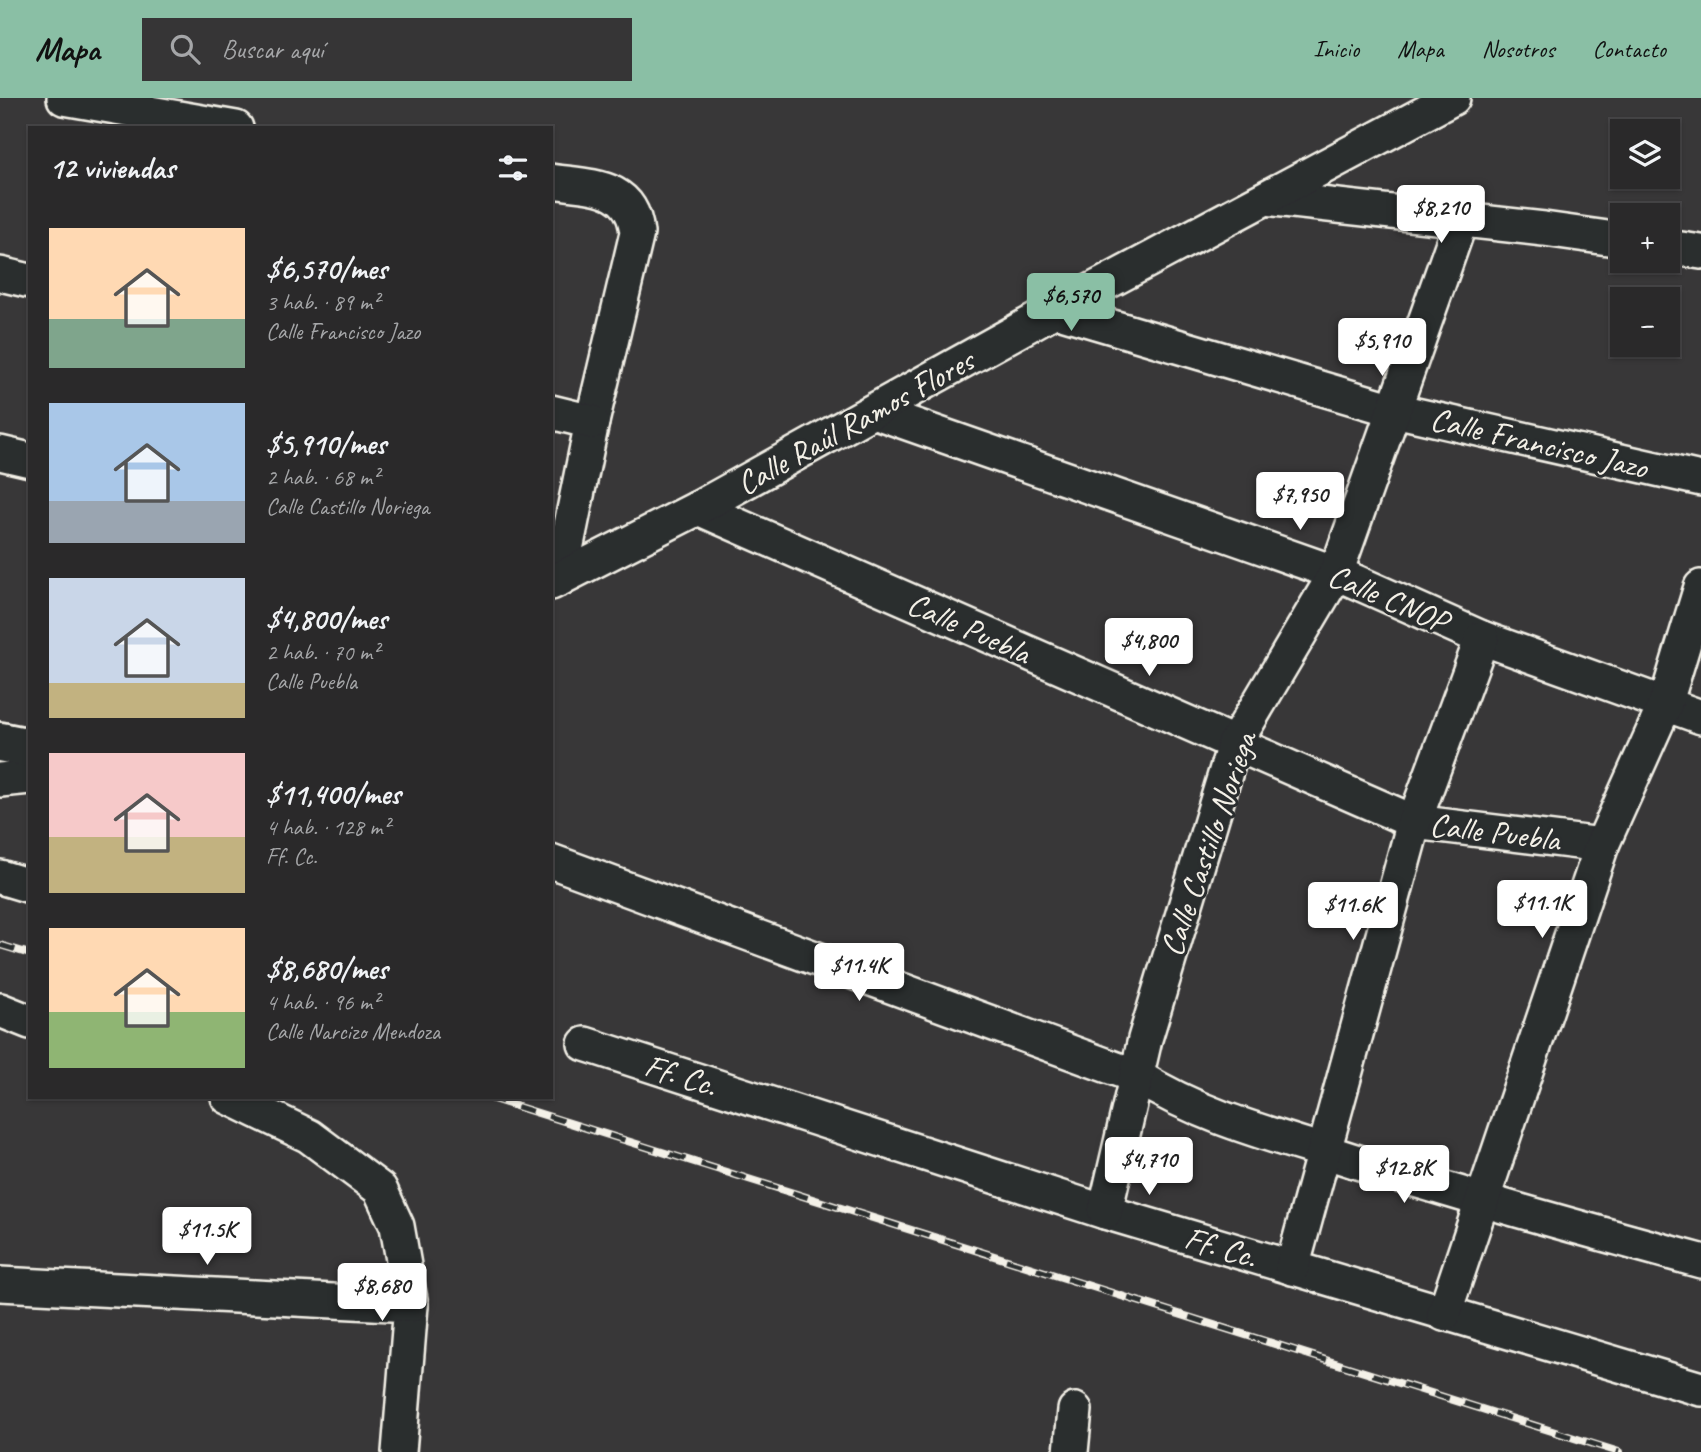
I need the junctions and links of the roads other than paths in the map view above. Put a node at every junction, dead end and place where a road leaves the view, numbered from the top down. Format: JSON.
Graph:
{"nodes":[{"id":1,"x":64,"y":98,"type":"edge"},
{"id":2,"x":1453,"y":98,"type":"edge"},
{"id":3,"x":225,"y":126,"type":"edge"},
{"id":4,"x":553,"y":181,"type":"edge"},
{"id":5,"x":1266,"y":198,"type":"junction"},
{"id":6,"x":1461,"y":220,"type":"junction"},
{"id":7,"x":1610,"y":239,"type":"edge"},
{"id":8,"x":1680,"y":249,"type":"edge"},
{"id":9,"x":1701,"y":252,"type":"edge"},
{"id":10,"x":0,"y":274,"type":"edge"},
{"id":11,"x":28,"y":281,"type":"edge"},
{"id":12,"x":1055,"y":310,"type":"junction"},
{"id":13,"x":1394,"y":410,"type":"junction"},
{"id":14,"x":553,"y":412,"type":"edge"},
{"id":15,"x":876,"y":412,"type":"junction"},
{"id":16,"x":592,"y":422,"type":"junction"},
{"id":17,"x":0,"y":453,"type":"edge"},
{"id":18,"x":28,"y":460,"type":"edge"},
{"id":19,"x":1701,"y":479,"type":"edge"},
{"id":20,"x":698,"y":508,"type":"junction"},
{"id":21,"x":1336,"y":573,"type":"junction"},
{"id":22,"x":564,"y":576,"type":"edge"},
{"id":23,"x":1701,"y":587,"type":"edge"},
{"id":24,"x":1482,"y":638,"type":"junction"},
{"id":25,"x":1665,"y":705,"type":"junction"},
{"id":26,"x":1701,"y":717,"type":"edge"},
{"id":27,"x":0,"y":742,"type":"edge"},
{"id":28,"x":1234,"y":746,"type":"junction"},
{"id":29,"x":28,"y":748,"type":"edge"},
{"id":30,"x":28,"y":777,"type":"edge"},
{"id":31,"x":0,"y":780,"type":"edge"},
{"id":32,"x":1414,"y":822,"type":"junction"},
{"id":33,"x":1602,"y":845,"type":"junction"},
{"id":34,"x":553,"y":862,"type":"edge"},
{"id":35,"x":0,"y":877,"type":"edge"},
{"id":36,"x":28,"y":885,"type":"edge"},
{"id":37,"x":0,"y":1010,"type":"edge"},
{"id":38,"x":28,"y":1021,"type":"edge"},
{"id":39,"x":585,"y":1044,"type":"dead end"},
{"id":40,"x":1138,"y":1077,"type":"junction"},
{"id":41,"x":232,"y":1099,"type":"edge"},
{"id":42,"x":1324,"y":1151,"type":"junction"},
{"id":43,"x":1483,"y":1202,"type":"junction"},
{"id":44,"x":1105,"y":1212,"type":"junction"},
{"id":45,"x":1701,"y":1261,"type":"edge"},
{"id":46,"x":1292,"y":1268,"type":"junction"},
{"id":47,"x":0,"y":1284,"type":"edge"},
{"id":48,"x":411,"y":1305,"type":"junction"},
{"id":49,"x":1444,"y":1314,"type":"junction"},
{"id":50,"x":1701,"y":1389,"type":"edge"},
{"id":51,"x":1075,"y":1409,"type":"dead end"},
{"id":52,"x":399,"y":1452,"type":"edge"},
{"id":53,"x":1071,"y":1452,"type":"edge"}],
"edges":[{"from":1,"to":3,"type":"street"},
{"from":2,"to":5,"type":"street","name":"Calle Raúl Ramos Flores"},
{"from":4,"to":16,"type":"street"},
{"from":5,"to":6,"type":"street"},
{"from":5,"to":12,"type":"street","name":"Calle Raúl Ramos Flores"},
{"from":6,"to":7,"type":"street"},
{"from":6,"to":13,"type":"street","name":"Calle Castillo Noriega"},
{"from":8,"to":9,"type":"street"},
{"from":10,"to":11,"type":"street"},
{"from":12,"to":13,"type":"street","name":"Calle Francisco Jazo"},
{"from":12,"to":15,"type":"street","name":"Calle Raúl Ramos Flores"},
{"from":13,"to":19,"type":"street","name":"Calle Francisco Jazo"},
{"from":13,"to":21,"type":"street","name":"Calle Castillo Noriega"},
{"from":14,"to":16,"type":"street"},
{"from":15,"to":20,"type":"street","name":"Calle Raúl Ramos Flores"},
{"from":15,"to":21,"type":"street","name":"Calle CNOP"},
{"from":16,"to":22,"type":"street"},
{"from":17,"to":18,"type":"street"},
{"from":20,"to":22,"type":"street","name":"Calle Raúl Ramos Flores"},
{"from":20,"to":28,"type":"street","name":"Calle Puebla"},
{"from":21,"to":24,"type":"street","name":"Calle CNOP"},
{"from":21,"to":28,"type":"street","name":"Calle Castillo Noriega"},
{"from":23,"to":25,"type":"street"},
{"from":24,"to":25,"type":"street","name":"Calle CNOP"},
{"from":24,"to":32,"type":"street"},
{"from":25,"to":26,"type":"street","name":"Calle CNOP"},
{"from":25,"to":33,"type":"street"},
{"from":27,"to":29,"type":"main road"},
{"from":28,"to":32,"type":"street","name":"Calle Puebla"},
{"from":28,"to":40,"type":"street","name":"Calle Castillo Noriega"},
{"from":30,"to":31,"type":"street"},
{"from":32,"to":33,"type":"street","name":"Calle Puebla"},
{"from":32,"to":42,"type":"street"},
{"from":33,"to":43,"type":"street"},
{"from":34,"to":40,"type":"street"},
{"from":35,"to":36,"type":"street"},
{"from":37,"to":38,"type":"street"},
{"from":39,"to":44,"type":"street","name":"Ff. Cc."},
{"from":40,"to":42,"type":"street"},
{"from":40,"to":44,"type":"street","name":"Calle Castillo Noriega"},
{"from":41,"to":48,"type":"street"},
{"from":42,"to":43,"type":"street"},
{"from":42,"to":46,"type":"street"},
{"from":43,"to":45,"type":"street"},
{"from":43,"to":49,"type":"street"},
{"from":44,"to":46,"type":"street","name":"Ff. Cc."},
{"from":46,"to":49,"type":"street","name":"Ff. Cc."},
{"from":47,"to":48,"type":"street"},
{"from":48,"to":52,"type":"street"},
{"from":49,"to":50,"type":"street","name":"Ff. Cc."},
{"from":51,"to":53,"type":"street"}]}
